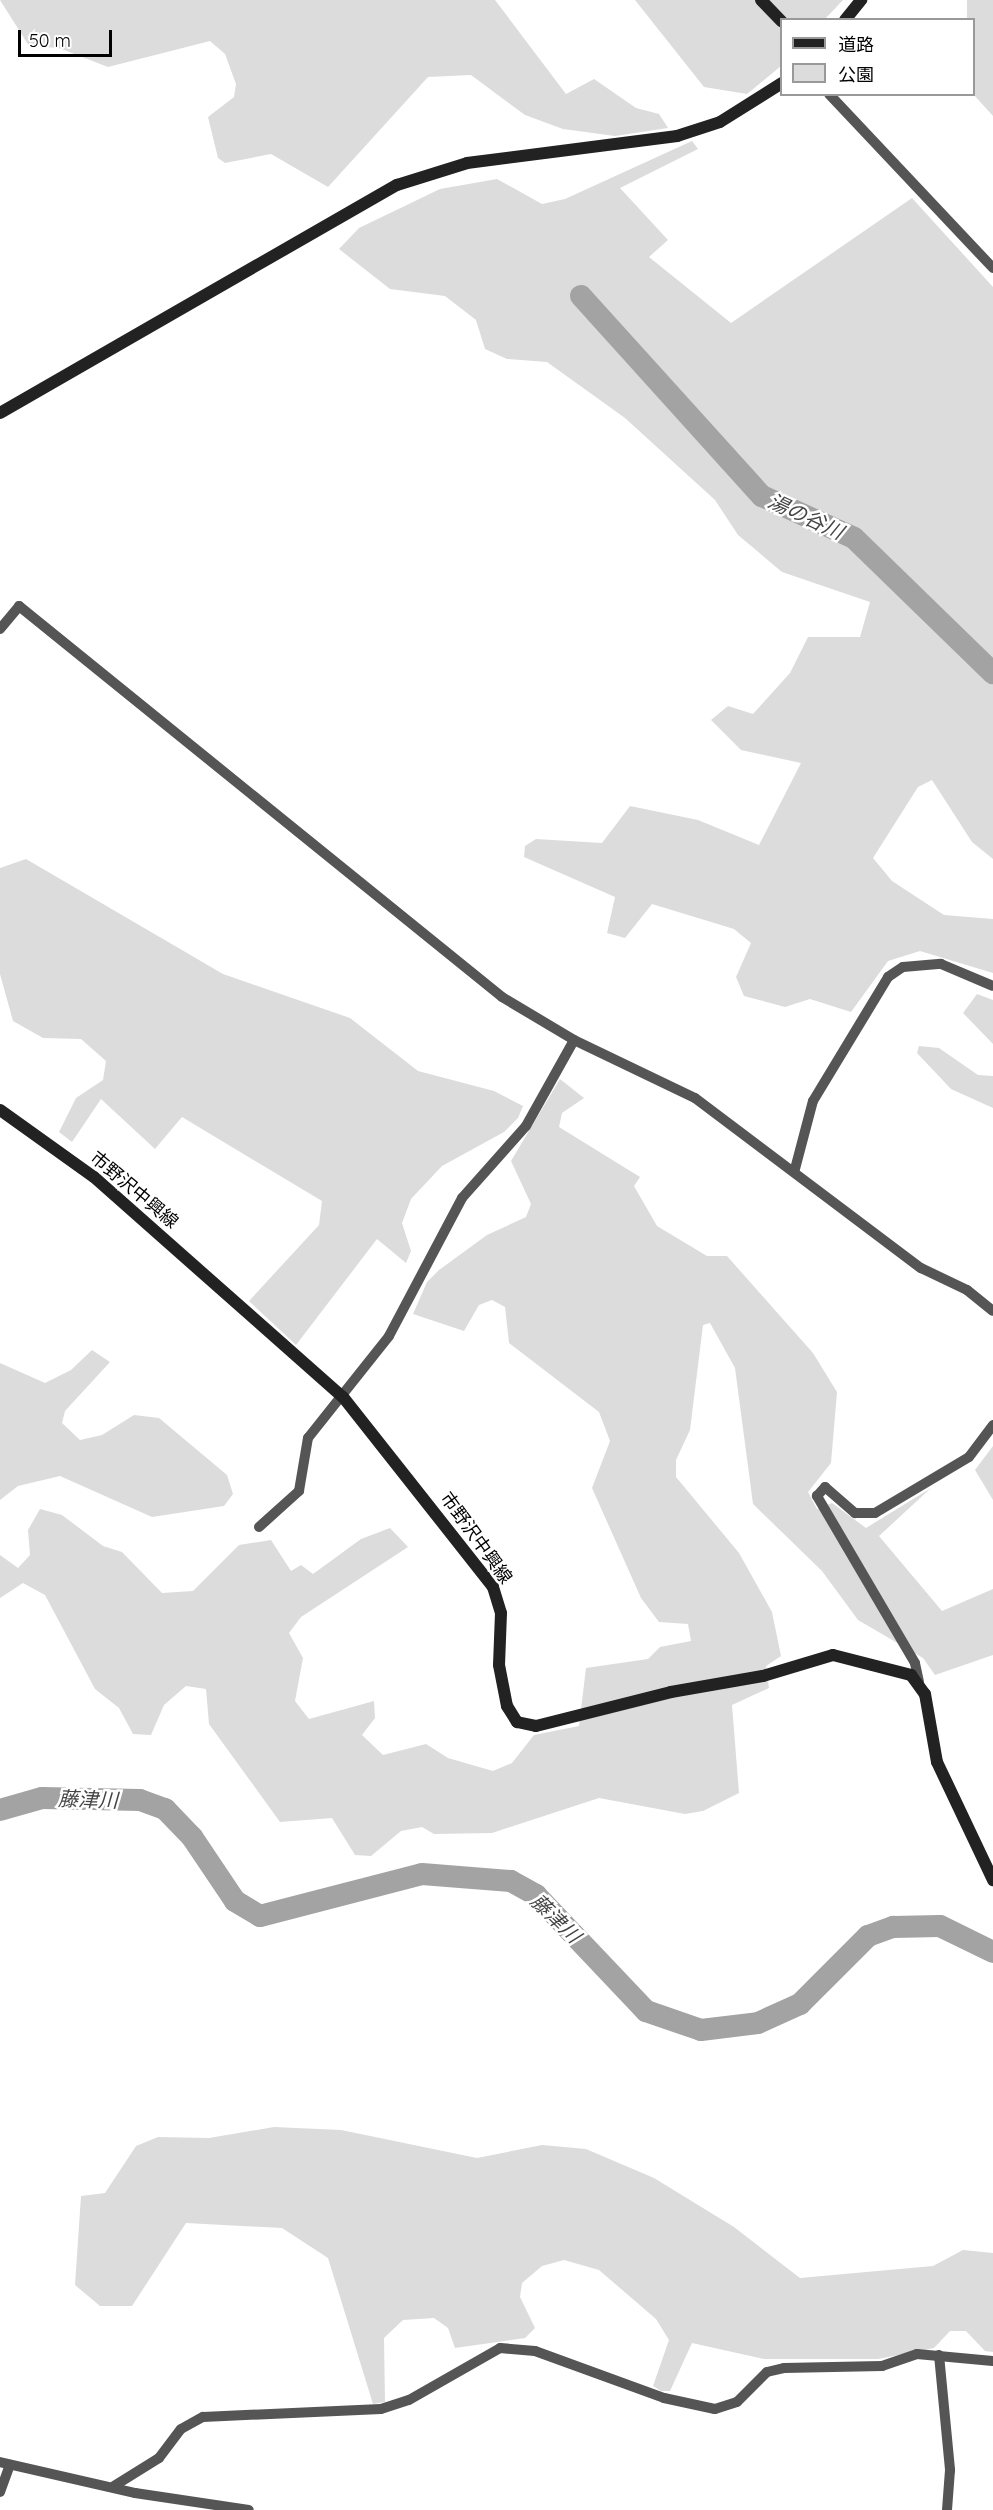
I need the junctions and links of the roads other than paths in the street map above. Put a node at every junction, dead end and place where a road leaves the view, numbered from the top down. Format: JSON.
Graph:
{"nodes":[{"id":1,"x":761,"y":0,"type":"edge"},
{"id":2,"x":861,"y":0,"type":"edge"},
{"id":3,"x":847,"y":18,"type":"edge"},
{"id":4,"x":780,"y":20,"type":"edge"},
{"id":5,"x":780,"y":84,"type":"edge"},
{"id":6,"x":831,"y":96,"type":"edge"},
{"id":7,"x":993,"y":268,"type":"edge"},
{"id":8,"x":0,"y":413,"type":"edge"},
{"id":9,"x":0,"y":629,"type":"edge"},
{"id":10,"x":993,"y":986,"type":"edge"},
{"id":11,"x":574,"y":1040,"type":"junction"},
{"id":12,"x":0,"y":1110,"type":"edge"},
{"id":13,"x":795,"y":1169,"type":"junction"},
{"id":14,"x":993,"y":1311,"type":"edge"},
{"id":15,"x":343,"y":1397,"type":"junction"},
{"id":16,"x":993,"y":1425,"type":"edge"},
{"id":17,"x":259,"y":1527,"type":"dead end"},
{"id":18,"x":919,"y":1682,"type":"junction"},
{"id":19,"x":993,"y":1880,"type":"edge"},
{"id":20,"x":939,"y":2355,"type":"junction"},
{"id":21,"x":993,"y":2361,"type":"edge"},
{"id":22,"x":5,"y":2463,"type":"edge"},
{"id":23,"x":114,"y":2486,"type":"junction"},
{"id":24,"x":0,"y":2492,"type":"edge"},
{"id":25,"x":249,"y":2510,"type":"edge"},
{"id":26,"x":947,"y":2510,"type":"edge"}],
"edges":[{"from":1,"to":4,"type":"main road"},
{"from":2,"to":3,"type":"main road"},
{"from":5,"to":8,"type":"main road"},
{"from":6,"to":7,"type":"street"},
{"from":9,"to":11,"type":"street"},
{"from":10,"to":13,"type":"street"},
{"from":11,"to":13,"type":"street"},
{"from":11,"to":15,"type":"street"},
{"from":12,"to":15,"type":"main road","name":"市野沢中興線"},
{"from":13,"to":14,"type":"street"},
{"from":15,"to":17,"type":"street"},
{"from":15,"to":18,"type":"main road","name":"市野沢中興線"},
{"from":16,"to":18,"type":"street"},
{"from":18,"to":19,"type":"main road"},
{"from":20,"to":21,"type":"street"},
{"from":20,"to":23,"type":"street"},
{"from":20,"to":26,"type":"street"},
{"from":22,"to":23,"type":"street"},
{"from":22,"to":24,"type":"street"},
{"from":23,"to":25,"type":"street"}]}
